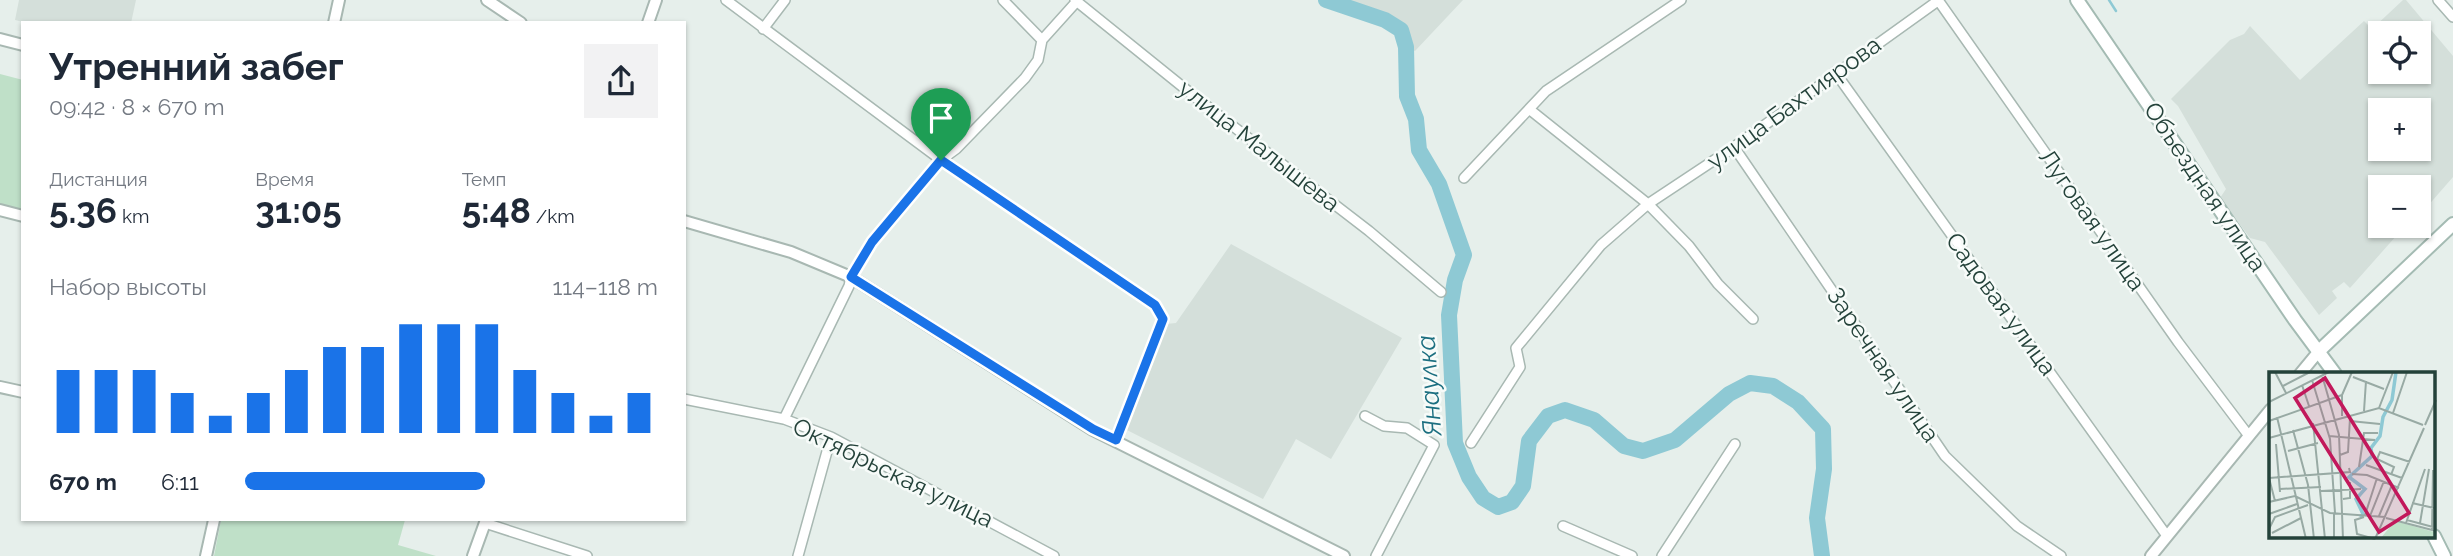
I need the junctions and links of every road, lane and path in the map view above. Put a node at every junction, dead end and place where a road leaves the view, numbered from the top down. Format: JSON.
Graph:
{"nodes":[{"id":1,"x":340,"y":0,"type":"edge"},
{"id":2,"x":487,"y":0,"type":"edge"},
{"id":3,"x":656,"y":0,"type":"edge"},
{"id":4,"x":726,"y":0,"type":"edge"},
{"id":5,"x":785,"y":0,"type":"edge"},
{"id":6,"x":1003,"y":0,"type":"edge"},
{"id":7,"x":1681,"y":0,"type":"edge"},
{"id":8,"x":1939,"y":0,"type":"edge"},
{"id":9,"x":2077,"y":0,"type":"edge"},
{"id":10,"x":2438,"y":0,"type":"edge"},
{"id":11,"x":1077,"y":1,"type":"edge"},
{"id":12,"x":2453,"y":17,"type":"edge"},
{"id":13,"x":335,"y":21,"type":"edge"},
{"id":14,"x":519,"y":21,"type":"edge"},
{"id":15,"x":649,"y":21,"type":"edge"},
{"id":16,"x":764,"y":29,"type":"junction"},
{"id":17,"x":0,"y":39,"type":"edge"},
{"id":18,"x":1042,"y":40,"type":"junction"},
{"id":19,"x":21,"y":44,"type":"edge"},
{"id":20,"x":1835,"y":72,"type":"junction"},
{"id":21,"x":1529,"y":109,"type":"junction"},
{"id":22,"x":1734,"y":147,"type":"junction"},
{"id":23,"x":941,"y":160,"type":"junction"},
{"id":24,"x":1464,"y":178,"type":"dead end"},
{"id":25,"x":1648,"y":204,"type":"junction"},
{"id":26,"x":0,"y":210,"type":"edge"},
{"id":27,"x":21,"y":215,"type":"edge"},
{"id":28,"x":686,"y":222,"type":"edge"},
{"id":29,"x":2453,"y":224,"type":"edge"},
{"id":30,"x":851,"y":277,"type":"junction"},
{"id":31,"x":1441,"y":292,"type":"dead end"},
{"id":32,"x":1753,"y":319,"type":"dead end"},
{"id":33,"x":2319,"y":351,"type":"junction"},
{"id":34,"x":2302,"y":372,"type":"edge"},
{"id":35,"x":2334,"y":372,"type":"edge"},
{"id":36,"x":0,"y":387,"type":"edge"},
{"id":37,"x":21,"y":392,"type":"edge"},
{"id":38,"x":686,"y":399,"type":"edge"},
{"id":39,"x":2269,"y":411,"type":"edge"},
{"id":40,"x":1365,"y":416,"type":"dead end"},
{"id":41,"x":784,"y":419,"type":"junction"},
{"id":42,"x":2249,"y":436,"type":"junction"},
{"id":43,"x":831,"y":437,"type":"junction"},
{"id":44,"x":1116,"y":440,"type":"junction"},
{"id":45,"x":1471,"y":443,"type":"dead end"},
{"id":46,"x":1735,"y":444,"type":"dead end"},
{"id":47,"x":214,"y":521,"type":"edge"},
{"id":48,"x":485,"y":521,"type":"edge"},
{"id":49,"x":1563,"y":526,"type":"dead end"},
{"id":50,"x":2167,"y":536,"type":"junction"},
{"id":51,"x":2435,"y":538,"type":"edge"},
{"id":52,"x":206,"y":556,"type":"edge"},
{"id":53,"x":472,"y":556,"type":"edge"},
{"id":54,"x":587,"y":556,"type":"edge"},
{"id":55,"x":798,"y":556,"type":"edge"},
{"id":56,"x":1054,"y":556,"type":"edge"},
{"id":57,"x":1344,"y":556,"type":"edge"},
{"id":58,"x":1376,"y":556,"type":"edge"},
{"id":59,"x":1632,"y":556,"type":"edge"},
{"id":60,"x":1662,"y":556,"type":"edge"},
{"id":61,"x":2061,"y":556,"type":"edge"},
{"id":62,"x":2151,"y":556,"type":"edge"},
{"id":63,"x":2444,"y":556,"type":"edge"}],
"edges":[{"from":1,"to":13,"type":"street"},
{"from":2,"to":14,"type":"street"},
{"from":3,"to":15,"type":"street"},
{"from":4,"to":16,"type":"street"},
{"from":5,"to":16,"type":"street"},
{"from":6,"to":18,"type":"street"},
{"from":7,"to":21,"type":"street"},
{"from":8,"to":20,"type":"street","name":"улица Бахтиярова"},
{"from":8,"to":42,"type":"street","name":"Луговая улица"},
{"from":9,"to":33,"type":"main road","name":"Объездная улица"},
{"from":10,"to":12,"type":"street"},
{"from":11,"to":18,"type":"street"},
{"from":11,"to":31,"type":"street","name":"улица Малышева"},
{"from":16,"to":23,"type":"street"},
{"from":17,"to":19,"type":"street"},
{"from":18,"to":23,"type":"street"},
{"from":20,"to":22,"type":"street","name":"улица Бахтиярова"},
{"from":20,"to":50,"type":"street","name":"Садовая улица"},
{"from":21,"to":24,"type":"street"},
{"from":21,"to":25,"type":"street"},
{"from":22,"to":25,"type":"street","name":"улица Бахтиярова"},
{"from":22,"to":61,"type":"street","name":"Заречная улица"},
{"from":23,"to":30,"type":"street"},
{"from":23,"to":44,"type":"street"},
{"from":25,"to":32,"type":"street"},
{"from":25,"to":45,"type":"street","name":"улица Бахтиярова"},
{"from":26,"to":27,"type":"street"},
{"from":28,"to":30,"type":"street"},
{"from":29,"to":33,"type":"main road"},
{"from":30,"to":41,"type":"street"},
{"from":30,"to":44,"type":"street"},
{"from":33,"to":34,"type":"street"},
{"from":33,"to":35,"type":"main road","name":"Объездная улица"},
{"from":36,"to":37,"type":"street"},
{"from":38,"to":41,"type":"street","name":"Октябрьская улица"},
{"from":39,"to":42,"type":"street"},
{"from":40,"to":58,"type":"street"},
{"from":41,"to":43,"type":"street","name":"Октябрьская улица"},
{"from":42,"to":50,"type":"street"},
{"from":43,"to":55,"type":"street"},
{"from":43,"to":56,"type":"street","name":"Октябрьская улица"},
{"from":44,"to":57,"type":"street"},
{"from":46,"to":60,"type":"street"},
{"from":47,"to":52,"type":"street"},
{"from":48,"to":53,"type":"street"},
{"from":48,"to":54,"type":"street"},
{"from":49,"to":59,"type":"street"},
{"from":50,"to":62,"type":"street"},
{"from":51,"to":63,"type":"main road"}]}
